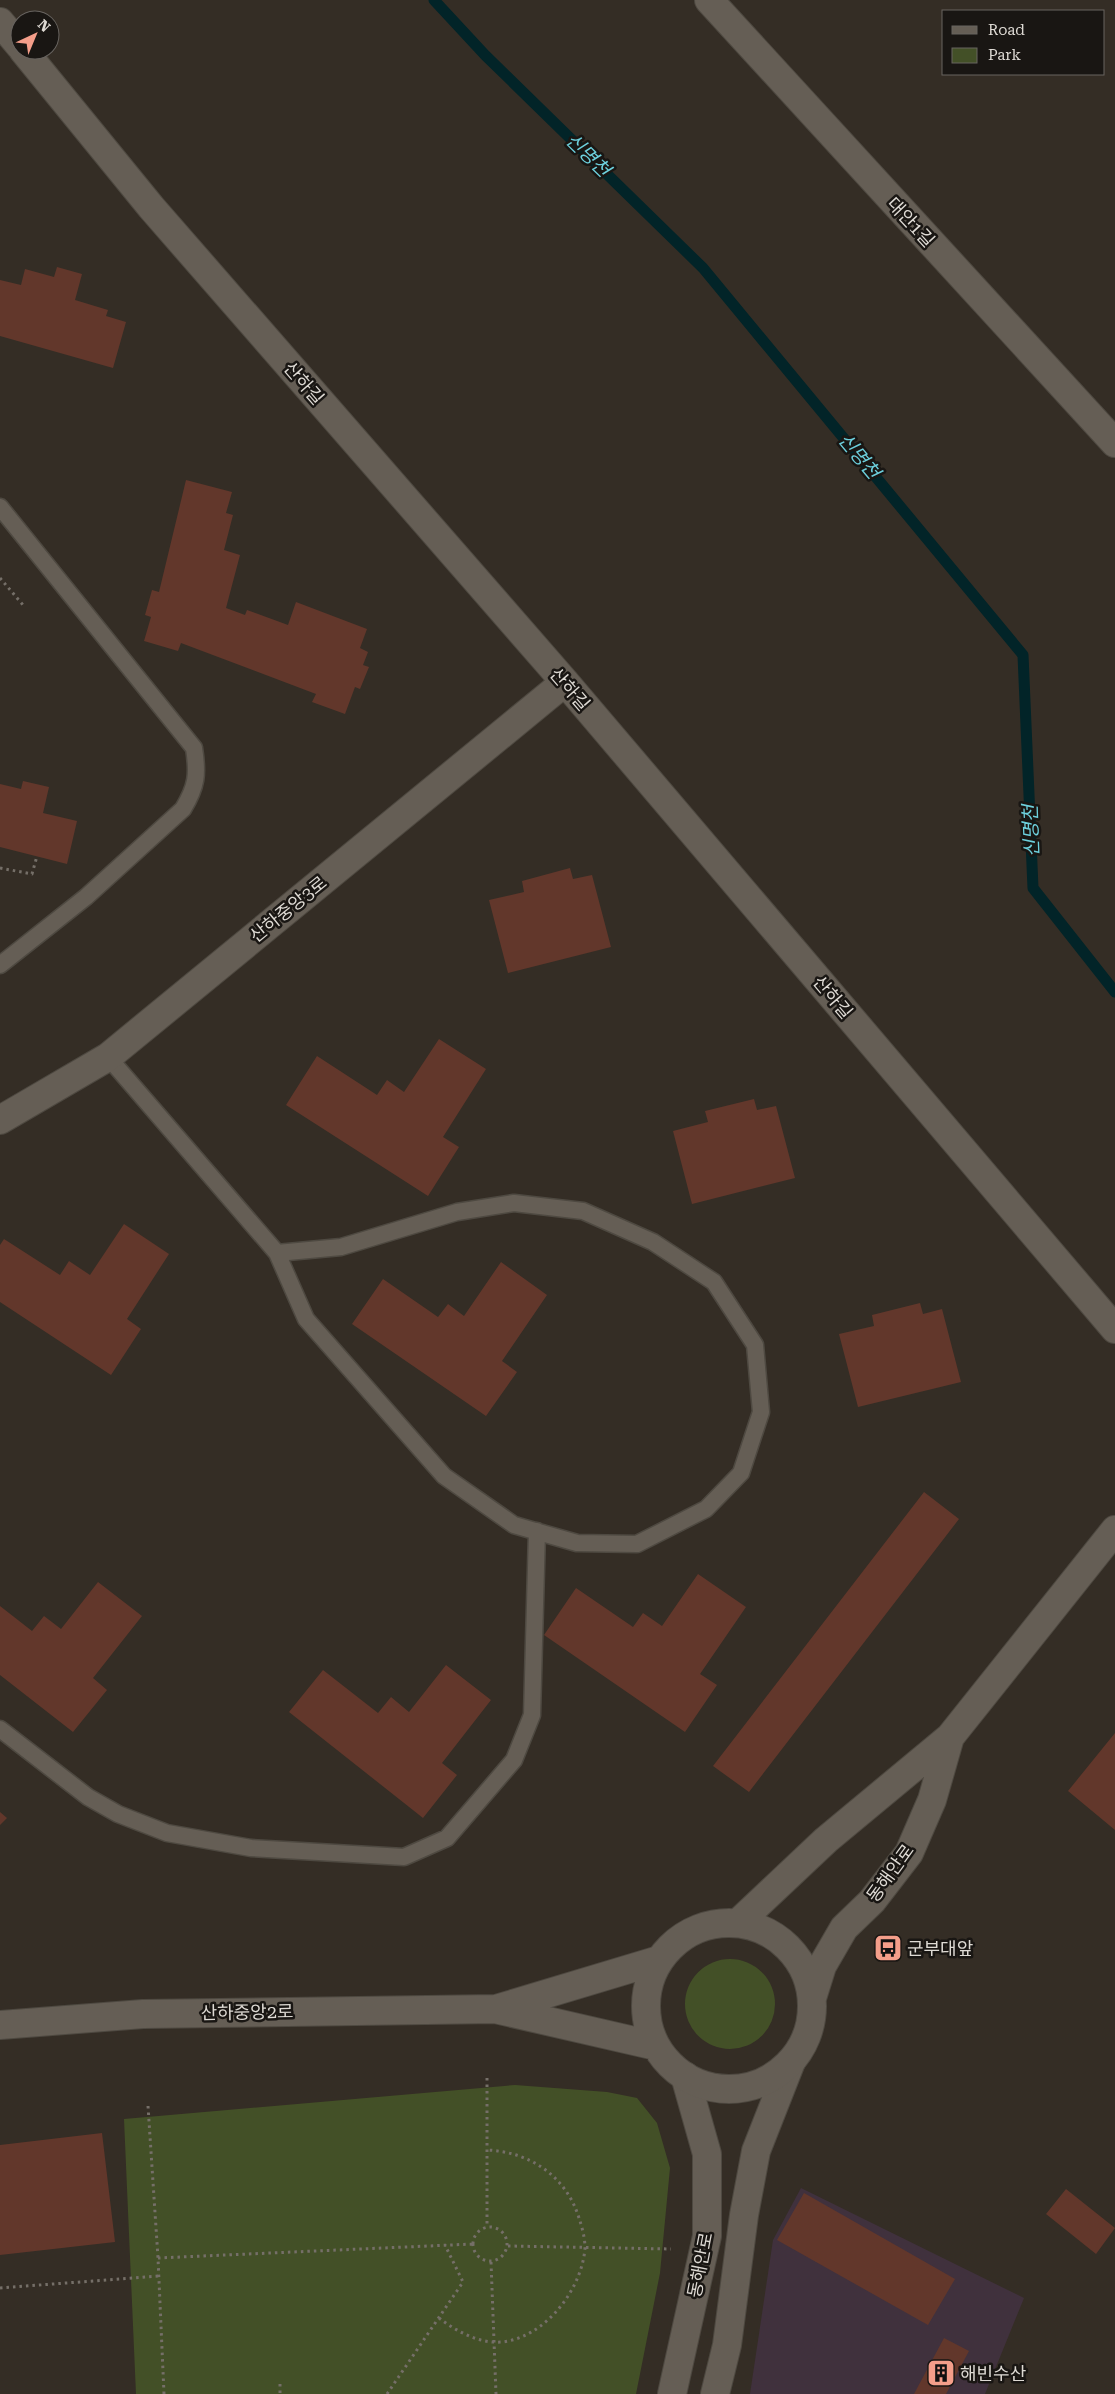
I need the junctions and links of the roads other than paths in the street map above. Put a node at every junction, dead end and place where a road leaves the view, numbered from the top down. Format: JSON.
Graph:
{"nodes":[{"id":1,"x":709,"y":0,"type":"edge"},
{"id":2,"x":0,"y":22,"type":"edge"},
{"id":3,"x":10,"y":34,"type":"edge"},
{"id":4,"x":31,"y":60,"type":"edge"},
{"id":5,"x":1115,"y":443,"type":"edge"},
{"id":6,"x":0,"y":507,"type":"edge"},
{"id":7,"x":565,"y":682,"type":"junction"},
{"id":8,"x":0,"y":966,"type":"edge"},
{"id":9,"x":108,"y":1057,"type":"junction"},
{"id":10,"x":0,"y":1120,"type":"edge"},
{"id":11,"x":277,"y":1253,"type":"junction"},
{"id":12,"x":1115,"y":1329,"type":"edge"},
{"id":13,"x":1115,"y":1530,"type":"edge"},
{"id":14,"x":537,"y":1531,"type":"junction"},
{"id":15,"x":0,"y":1729,"type":"edge"},
{"id":16,"x":950,"y":1737,"type":"junction"},
{"id":17,"x":738,"y":1923,"type":"junction"},
{"id":18,"x":659,"y":1960,"type":"junction"},
{"id":19,"x":812,"y":1998,"type":"junction"},
{"id":20,"x":494,"y":2009,"type":"junction"},
{"id":21,"x":0,"y":2025,"type":"edge"},
{"id":22,"x":656,"y":2046,"type":"junction"},
{"id":23,"x":791,"y":2062,"type":"junction"},
{"id":24,"x":686,"y":2076,"type":"junction"},
{"id":25,"x":672,"y":2394,"type":"edge"},
{"id":26,"x":715,"y":2394,"type":"edge"}],
"edges":[{"from":1,"to":5,"type":"street","name":"대안1길"},
{"from":2,"to":3,"type":"street"},
{"from":4,"to":7,"type":"street","name":"산하길"},
{"from":6,"to":8,"type":"lane"},
{"from":7,"to":9,"type":"street","name":"산하중앙3로"},
{"from":7,"to":12,"type":"street","name":"산하길"},
{"from":9,"to":10,"type":"street","name":"산하중앙3로"},
{"from":9,"to":11,"type":"lane"},
{"from":11,"to":14,"type":"lane"},
{"from":11,"to":14,"type":"lane"},
{"from":13,"to":16,"type":"street","name":"동해안로"},
{"from":14,"to":15,"type":"lane"},
{"from":16,"to":17,"type":"street","name":"동해안로"},
{"from":16,"to":19,"type":"street","name":"동해안로"},
{"from":17,"to":18,"type":"street","name":"동해안로"},
{"from":17,"to":19,"type":"street","name":"동해안로"},
{"from":18,"to":20,"type":"street","name":"산하중앙2로"},
{"from":18,"to":22,"type":"street","name":"동해안로"},
{"from":19,"to":23,"type":"street","name":"동해안로"},
{"from":20,"to":21,"type":"street","name":"산하중앙2로"},
{"from":20,"to":22,"type":"street","name":"산하중앙2로"},
{"from":22,"to":24,"type":"street","name":"동해안로"},
{"from":23,"to":24,"type":"street","name":"동해안로"},
{"from":23,"to":26,"type":"street"},
{"from":24,"to":25,"type":"street","name":"동해안로"}]}
